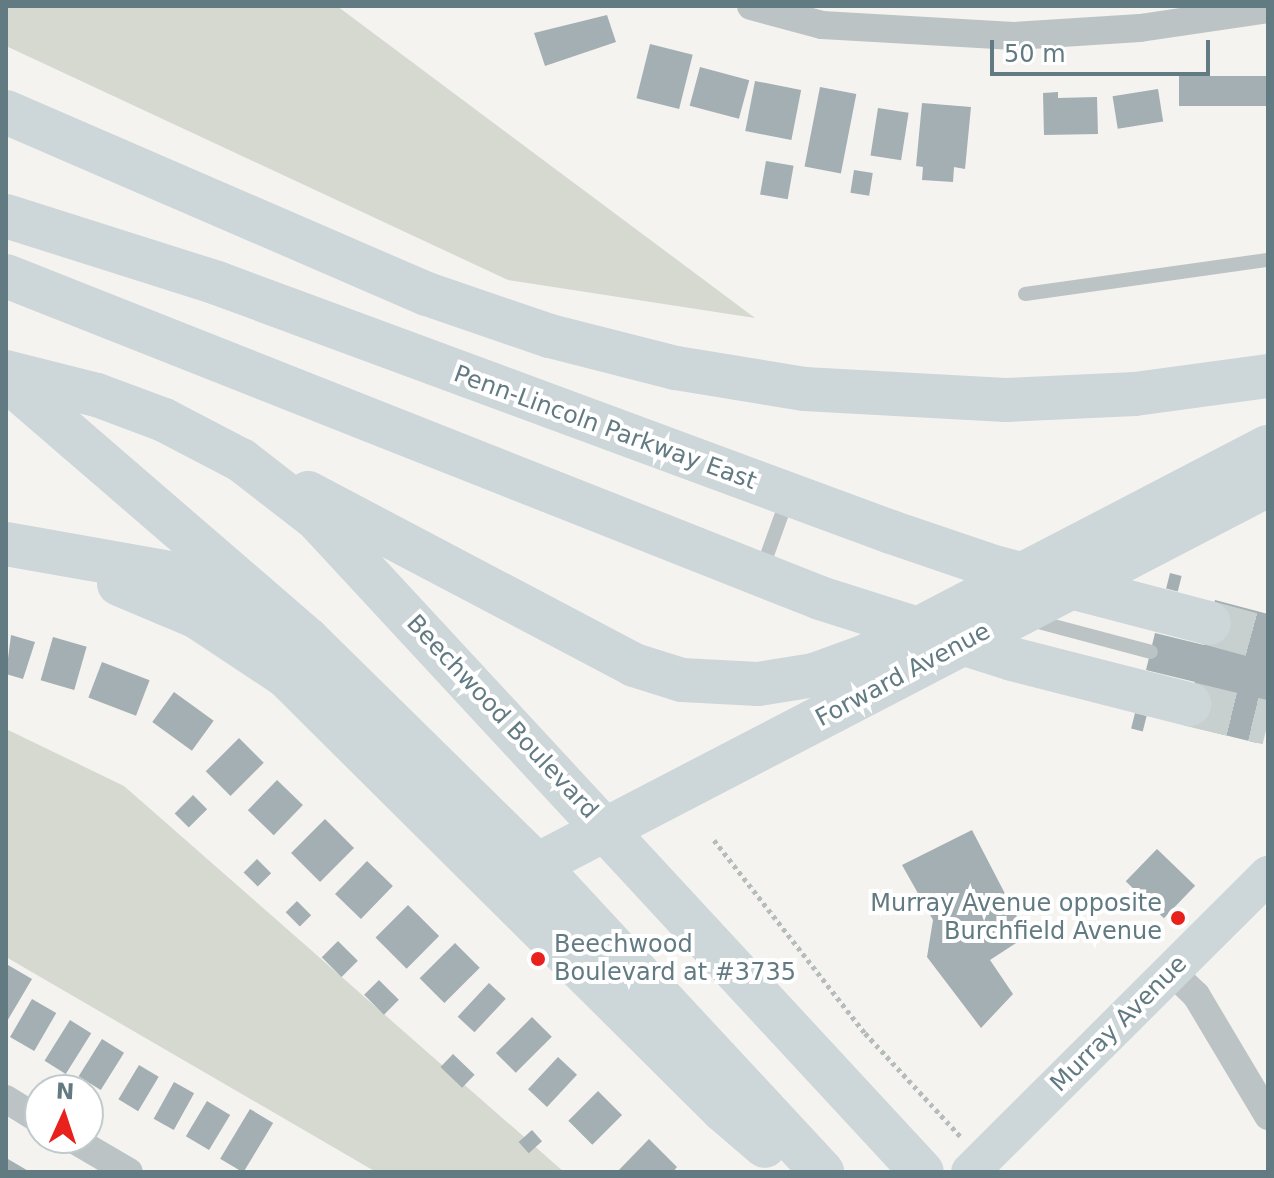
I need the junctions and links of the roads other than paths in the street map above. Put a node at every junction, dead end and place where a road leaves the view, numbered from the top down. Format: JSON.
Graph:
{"nodes":[{"id":1,"x":751,"y":6,"type":"edge"},
{"id":2,"x":1268,"y":9,"type":"edge"},
{"id":3,"x":822,"y":16,"type":"edge"},
{"id":4,"x":6,"y":112,"type":"edge"},
{"id":5,"x":6,"y":188,"type":"edge"},
{"id":6,"x":6,"y":216,"type":"edge"},
{"id":7,"x":1268,"y":260,"type":"edge"},
{"id":8,"x":6,"y":276,"type":"edge"},
{"id":9,"x":217,"y":283,"type":"junction"},
{"id":10,"x":1025,"y":294,"type":"dead end"},
{"id":11,"x":6,"y":372,"type":"edge"},
{"id":12,"x":1268,"y":376,"type":"edge"},
{"id":13,"x":6,"y":379,"type":"edge"},
{"id":14,"x":1268,"y":447,"type":"edge"},
{"id":15,"x":241,"y":460,"type":"junction"},
{"id":16,"x":1268,"y":485,"type":"edge"},
{"id":17,"x":788,"y":497,"type":"junction"},
{"id":18,"x":6,"y":546,"type":"edge"},
{"id":19,"x":760,"y":576,"type":"junction"},
{"id":20,"x":1001,"y":612,"type":"junction"},
{"id":21,"x":1209,"y":623,"type":"tunnel mouth"},
{"id":22,"x":307,"y":639,"type":"junction"},
{"id":23,"x":1151,"y":652,"type":"dead end"},
{"id":24,"x":1189,"y":704,"type":"tunnel mouth"},
{"id":25,"x":537,"y":865,"type":"junction"},
{"id":26,"x":1268,"y":875,"type":"edge"},
{"id":27,"x":1171,"y":971,"type":"junction"},
{"id":28,"x":6,"y":1099,"type":"edge"},
{"id":29,"x":24,"y":1110,"type":"edge"},
{"id":30,"x":1268,"y":1116,"type":"edge"},
{"id":31,"x":98,"y":1154,"type":"edge"},
{"id":32,"x":129,"y":1172,"type":"edge"},
{"id":33,"x":797,"y":1172,"type":"edge"},
{"id":34,"x":822,"y":1172,"type":"edge"},
{"id":35,"x":922,"y":1172,"type":"edge"},
{"id":36,"x":970,"y":1172,"type":"edge"}],
"edges":[{"from":1,"to":3,"type":"street"},
{"from":2,"to":3,"type":"street"},
{"from":4,"to":12,"type":"main road"},
{"from":5,"to":9,"type":"main road"},
{"from":6,"to":9,"type":"main road","name":"Penn-Lincoln Parkway East"},
{"from":7,"to":10,"type":"lane"},
{"from":8,"to":19,"type":"main road","name":"Penn-Lincoln Parkway East"},
{"from":9,"to":17,"type":"main road","name":"Penn-Lincoln Parkway East"},
{"from":11,"to":15,"type":"main road","name":"Beechwood Boulevard"},
{"from":13,"to":22,"type":"main road"},
{"from":14,"to":15,"type":"main road"},
{"from":15,"to":35,"type":"main road","name":"Beechwood Boulevard"},
{"from":16,"to":25,"type":"main road","name":"Forward Avenue"},
{"from":17,"to":19,"type":"lane"},
{"from":17,"to":20,"type":"main road","name":"Penn-Lincoln Parkway East"},
{"from":18,"to":22,"type":"main road"},
{"from":18,"to":33,"type":"main road"},
{"from":19,"to":20,"type":"main road","name":"Penn-Lincoln Parkway East"},
{"from":20,"to":21,"type":"main road","name":"Penn-Lincoln Parkway East"},
{"from":20,"to":23,"type":"lane"},
{"from":20,"to":24,"type":"main road","name":"Penn-Lincoln Parkway East"},
{"from":22,"to":25,"type":"main road"},
{"from":25,"to":34,"type":"main road"},
{"from":26,"to":27,"type":"main road","name":"Murray Avenue"},
{"from":27,"to":30,"type":"street"},
{"from":27,"to":36,"type":"main road","name":"Murray Avenue"},
{"from":28,"to":29,"type":"street"},
{"from":31,"to":32,"type":"street"}]}
